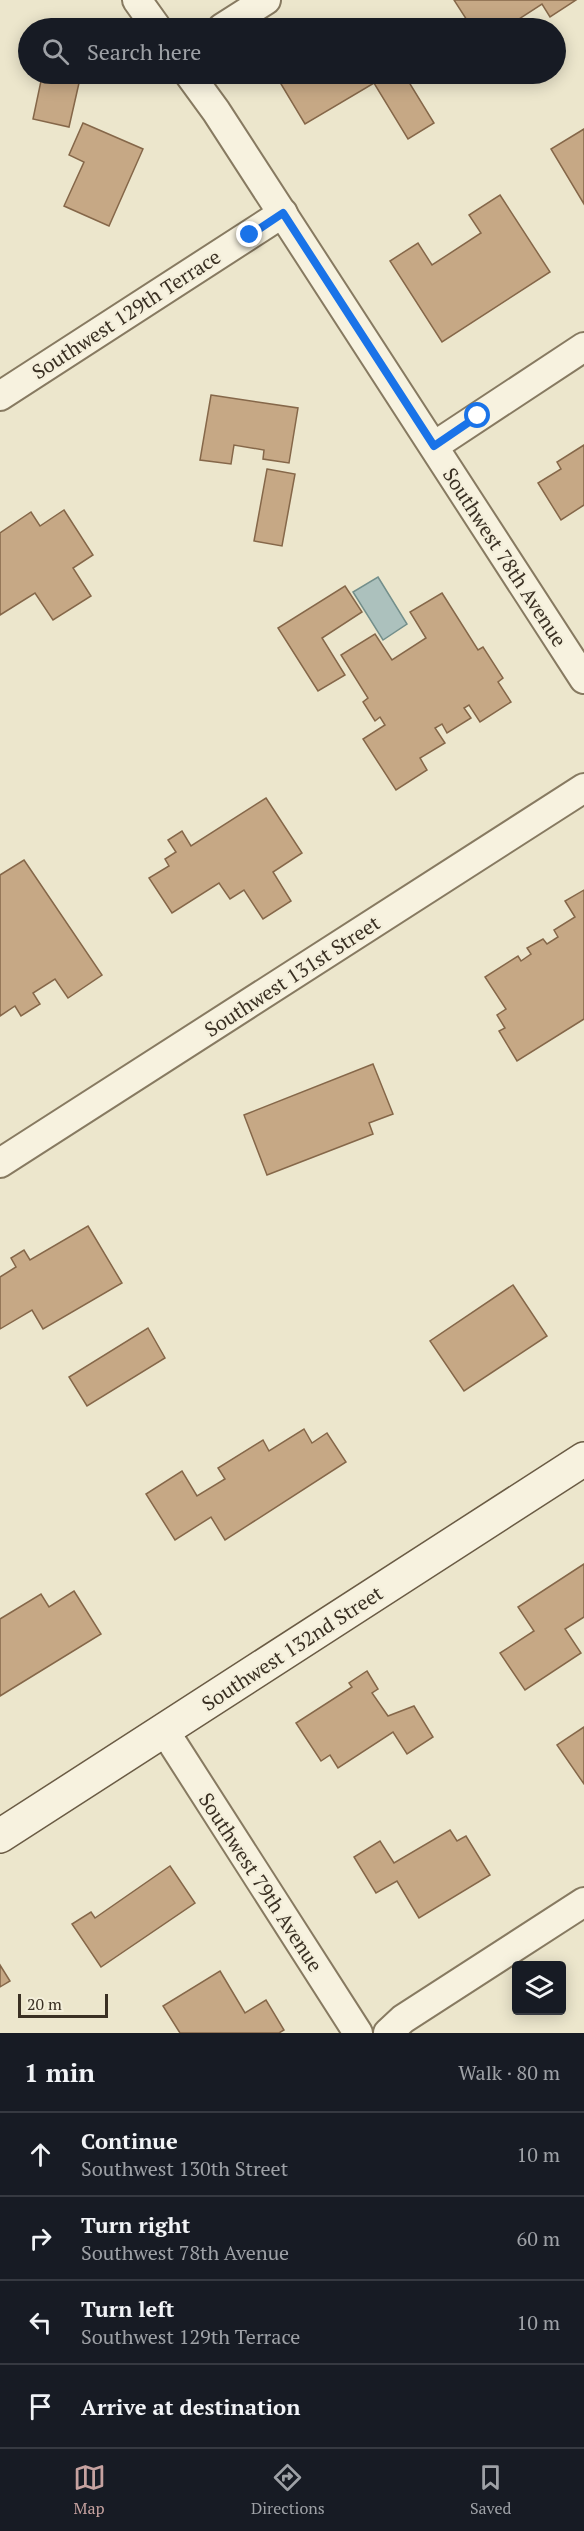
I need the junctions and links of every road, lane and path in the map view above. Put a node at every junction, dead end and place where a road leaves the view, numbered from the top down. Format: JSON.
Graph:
{"nodes":[{"id":1,"x":137,"y":0,"type":"edge"},
{"id":2,"x":266,"y":0,"type":"edge"},
{"id":3,"x":150,"y":18,"type":"edge"},
{"id":4,"x":238,"y":18,"type":"edge"},
{"id":5,"x":196,"y":84,"type":"edge"},
{"id":6,"x":283,"y":213,"type":"junction"},
{"id":7,"x":584,"y":347,"type":"edge"},
{"id":8,"x":0,"y":396,"type":"edge"},
{"id":9,"x":434,"y":446,"type":"junction"},
{"id":10,"x":584,"y":679,"type":"edge"},
{"id":11,"x":584,"y":788,"type":"edge"},
{"id":12,"x":0,"y":1163,"type":"edge"},
{"id":13,"x":584,"y":1459,"type":"edge"},
{"id":14,"x":165,"y":1730,"type":"junction"},
{"id":15,"x":0,"y":1836,"type":"edge"},
{"id":16,"x":584,"y":1902,"type":"edge"},
{"id":17,"x":358,"y":2033,"type":"edge"},
{"id":18,"x":388,"y":2033,"type":"edge"}],
"edges":[{"from":1,"to":3,"type":"street"},
{"from":2,"to":4,"type":"street"},
{"from":5,"to":6,"type":"street","name":"Southwest 78th Avenue"},
{"from":6,"to":8,"type":"street","name":"Southwest 129th Terrace"},
{"from":6,"to":9,"type":"street","name":"Southwest 78th Avenue"},
{"from":7,"to":9,"type":"street"},
{"from":9,"to":10,"type":"street","name":"Southwest 78th Avenue"},
{"from":11,"to":12,"type":"street","name":"Southwest 131st Street"},
{"from":13,"to":14,"type":"street","name":"Southwest 132nd Street"},
{"from":14,"to":15,"type":"street","name":"Southwest 132nd Street"},
{"from":14,"to":17,"type":"street","name":"Southwest 79th Avenue"},
{"from":16,"to":18,"type":"street"}]}
